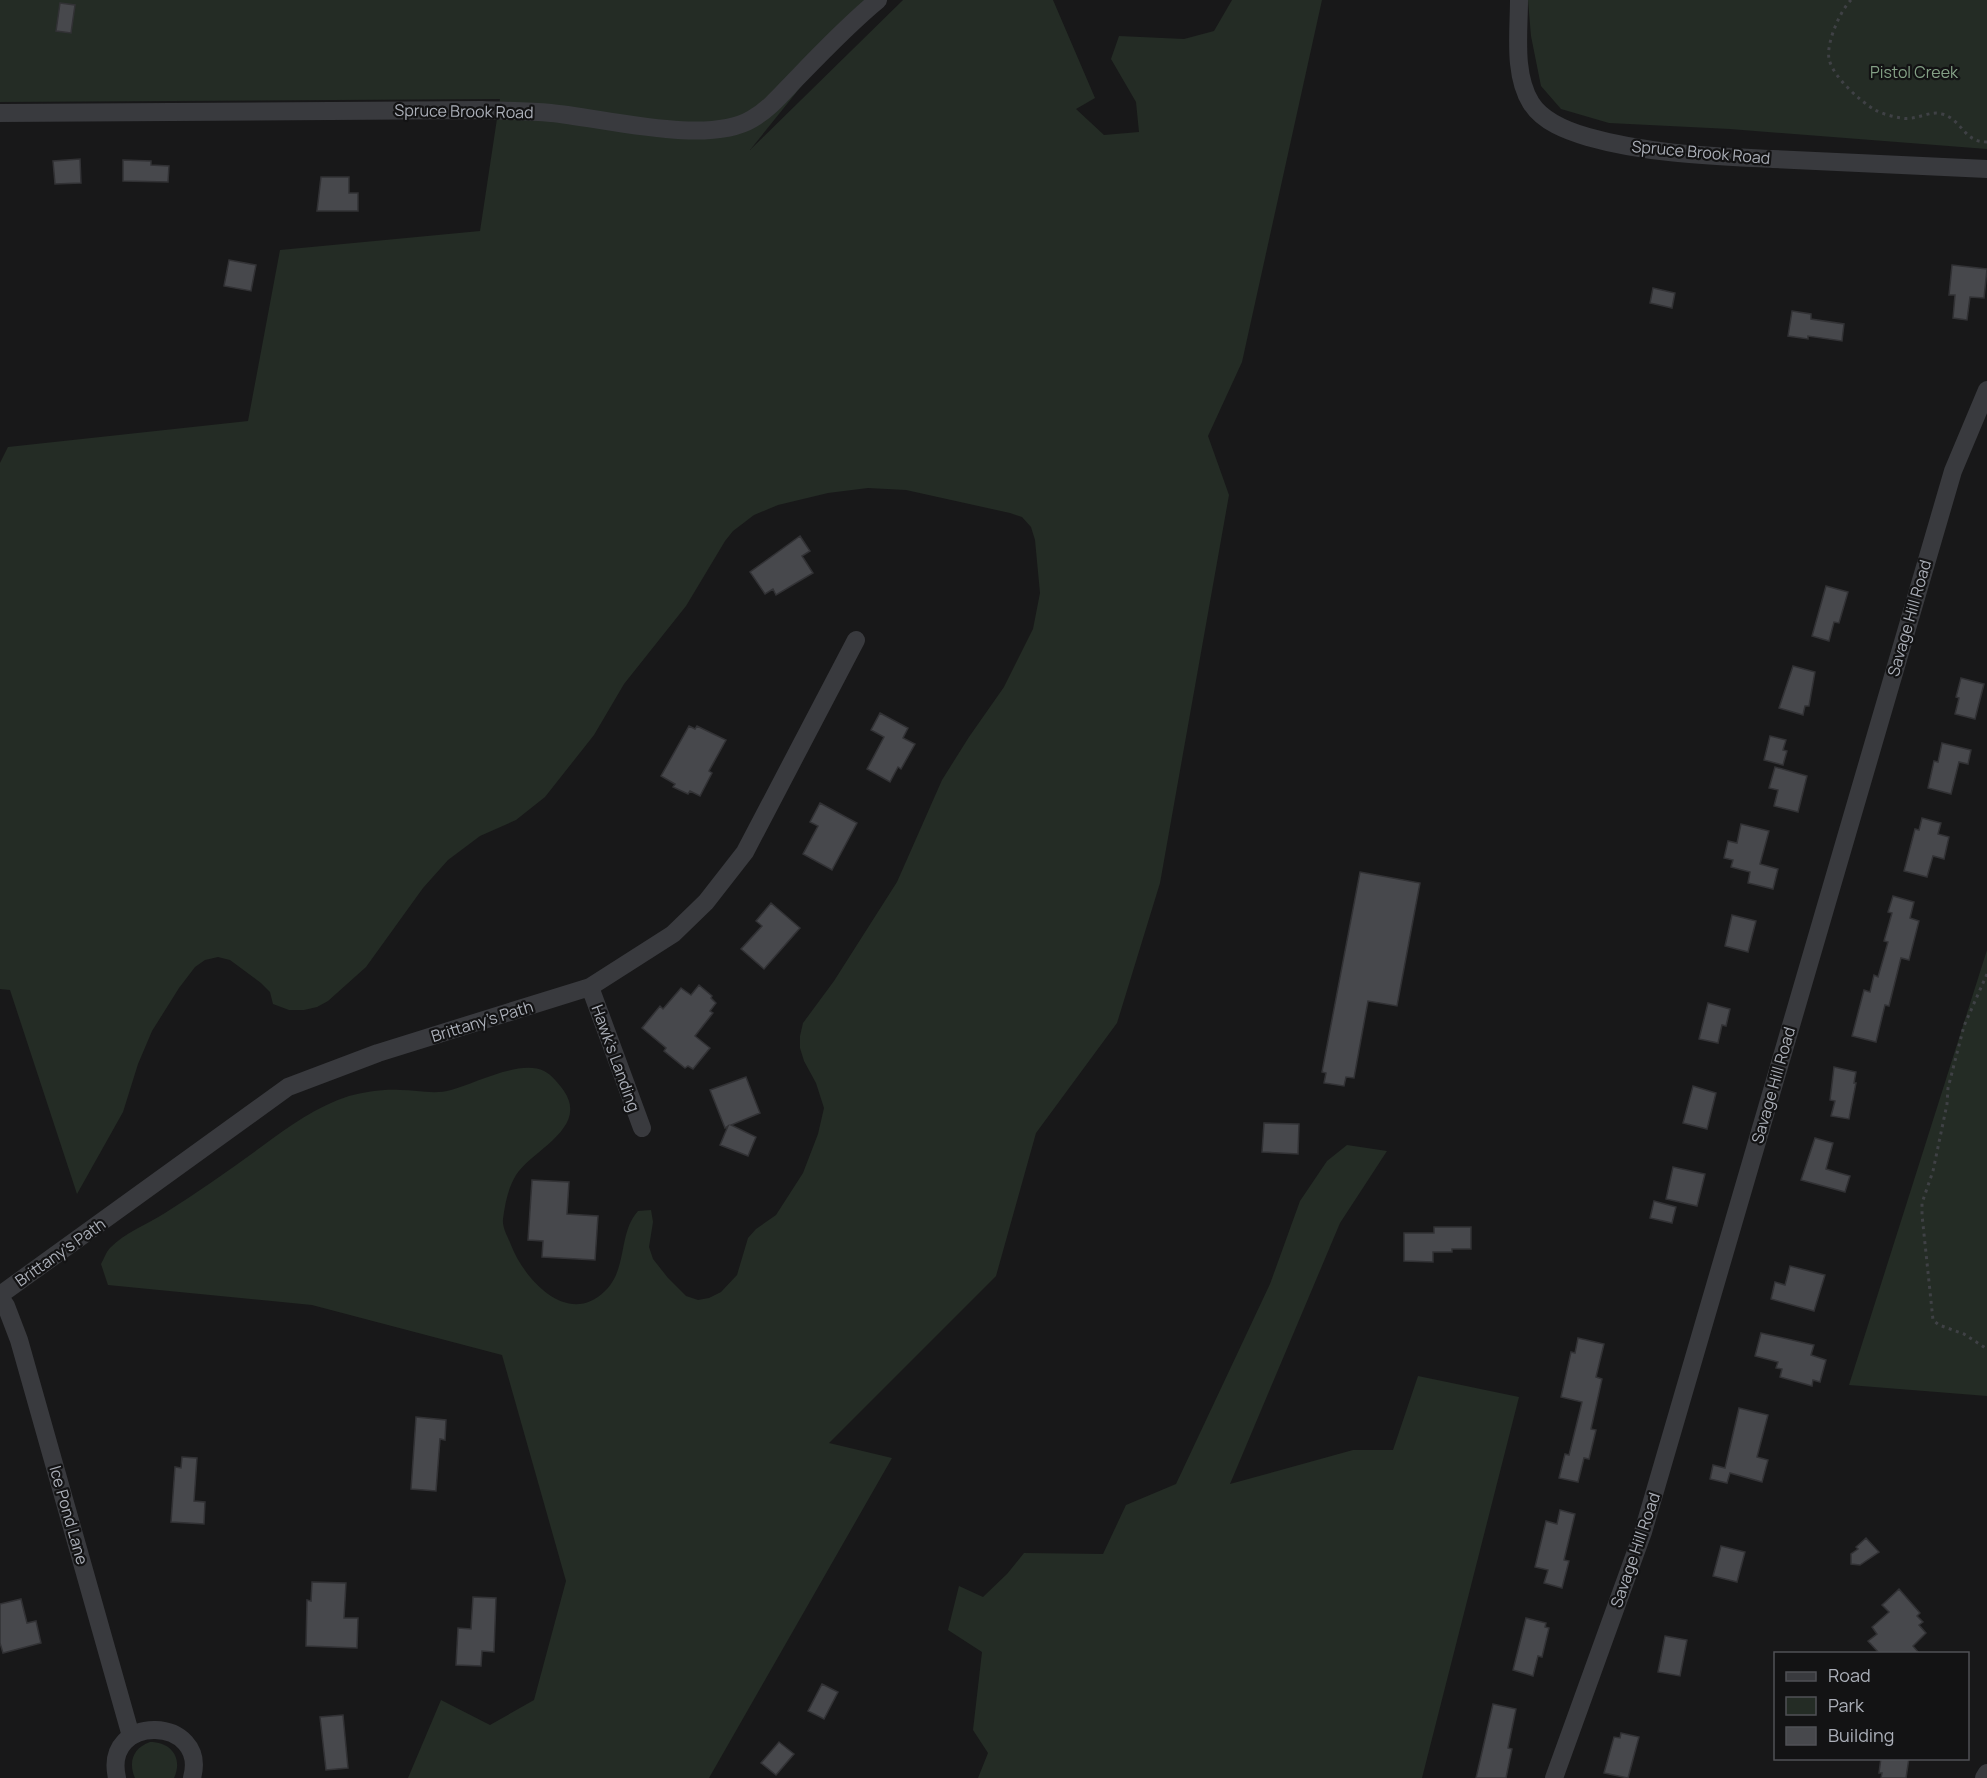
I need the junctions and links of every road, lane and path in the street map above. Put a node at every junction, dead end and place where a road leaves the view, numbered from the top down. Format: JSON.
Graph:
{"nodes":[{"id":1,"x":878,"y":0,"type":"edge"},
{"id":2,"x":1519,"y":0,"type":"edge"},
{"id":3,"x":1851,"y":0,"type":"edge"},
{"id":4,"x":0,"y":113,"type":"edge"},
{"id":5,"x":1987,"y":142,"type":"edge"},
{"id":6,"x":1987,"y":169,"type":"edge"},
{"id":7,"x":1987,"y":390,"type":"edge"},
{"id":8,"x":856,"y":640,"type":"dead end"},
{"id":9,"x":1987,"y":974,"type":"edge"},
{"id":10,"x":590,"y":987,"type":"junction"},
{"id":11,"x":642,"y":1128,"type":"dead end"},
{"id":12,"x":0,"y":1296,"type":"edge"},
{"id":13,"x":1987,"y":1349,"type":"edge"},
{"id":14,"x":131,"y":1736,"type":"junction"},
{"id":15,"x":1987,"y":1773,"type":"edge"},
{"id":16,"x":117,"y":1778,"type":"edge"},
{"id":17,"x":192,"y":1778,"type":"edge"},
{"id":18,"x":1554,"y":1778,"type":"edge"},
{"id":19,"x":1984,"y":1778,"type":"edge"}],
"edges":[{"from":1,"to":4,"type":"street","name":"Spruce Brook Road"},
{"from":2,"to":6,"type":"street","name":"Spruce Brook Road"},
{"from":3,"to":5,"type":"path"},
{"from":7,"to":18,"type":"street","name":"Savage Hill Road"},
{"from":8,"to":10,"type":"street","name":"Brittany's Path"},
{"from":9,"to":13,"type":"path"},
{"from":10,"to":11,"type":"street","name":"Hawk's Landing"},
{"from":10,"to":12,"type":"street","name":"Brittany's Path"},
{"from":12,"to":14,"type":"street","name":"Ice Pond Lane"},
{"from":14,"to":16,"type":"street"},
{"from":14,"to":17,"type":"street"},
{"from":15,"to":19,"type":"street"}]}
